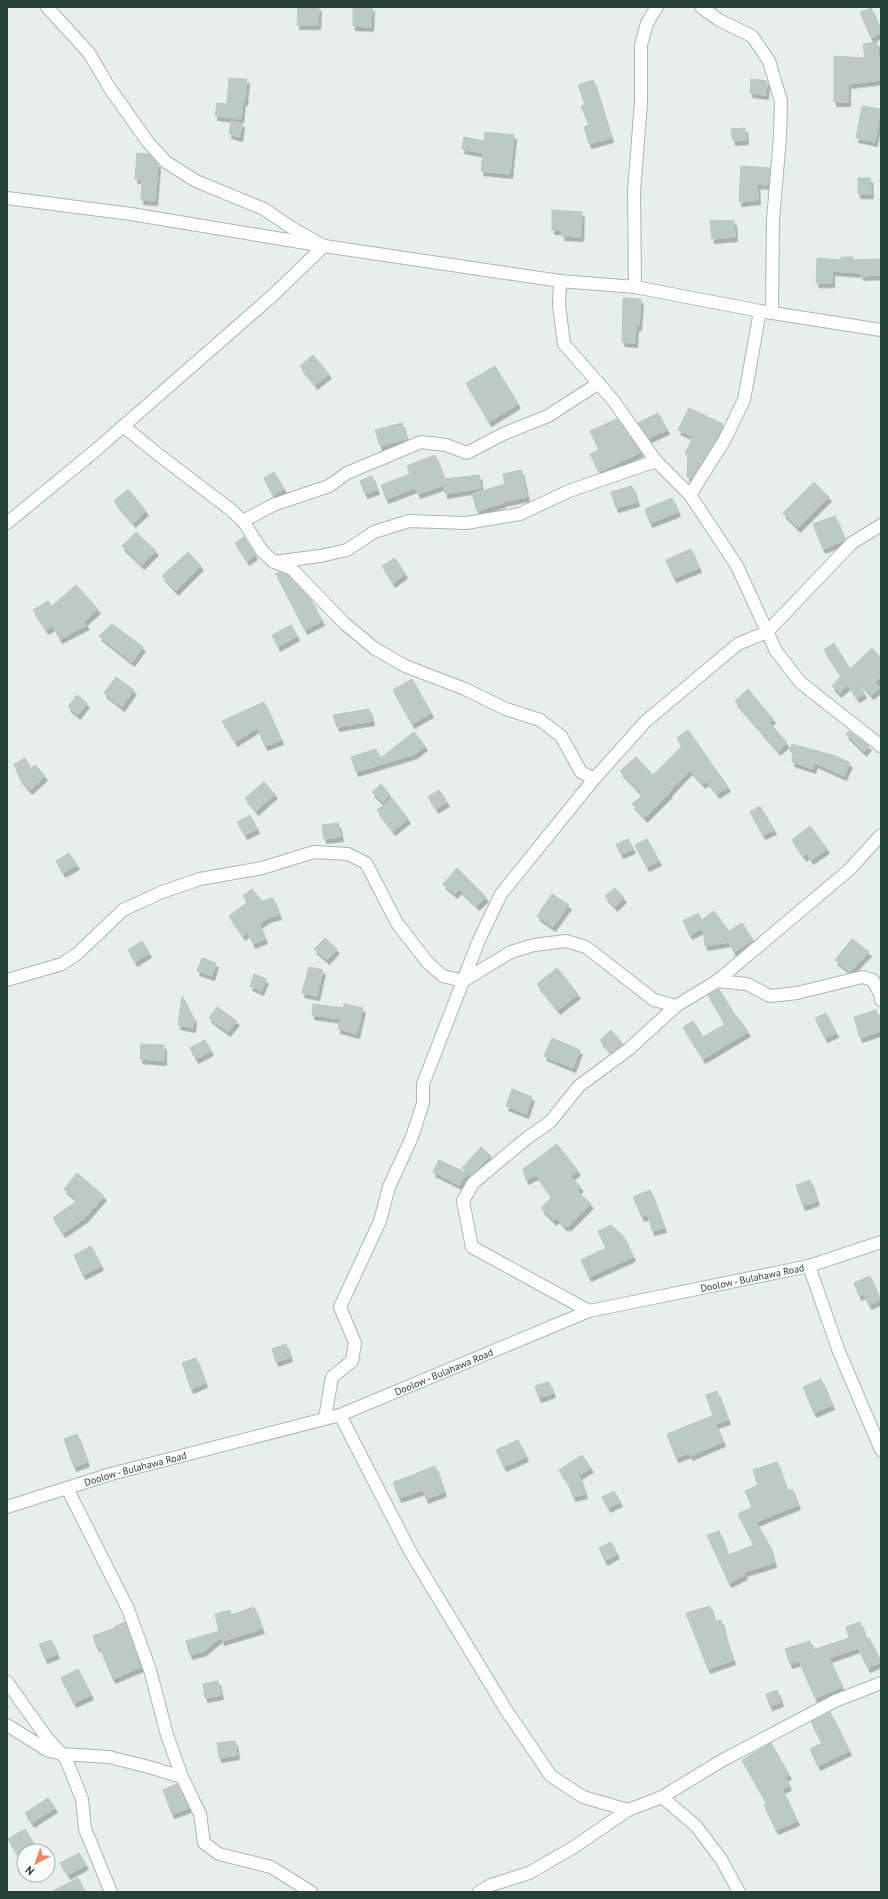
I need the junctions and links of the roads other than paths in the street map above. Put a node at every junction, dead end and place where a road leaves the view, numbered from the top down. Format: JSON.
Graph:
{"nodes":[{"id":1,"x":47,"y":7,"type":"edge"},
{"id":2,"x":657,"y":7,"type":"edge"},
{"id":3,"x":701,"y":7,"type":"edge"},
{"id":4,"x":7,"y":198,"type":"edge"},
{"id":5,"x":324,"y":246,"type":"junction"},
{"id":6,"x":560,"y":281,"type":"junction"},
{"id":7,"x":636,"y":287,"type":"junction"},
{"id":8,"x":760,"y":311,"type":"junction"},
{"id":9,"x":772,"y":313,"type":"junction"},
{"id":10,"x":881,"y":330,"type":"edge"},
{"id":11,"x":598,"y":383,"type":"junction"},
{"id":12,"x":124,"y":426,"type":"junction"},
{"id":13,"x":656,"y":462,"type":"junction"},
{"id":14,"x":690,"y":495,"type":"junction"},
{"id":15,"x":243,"y":521,"type":"junction"},
{"id":16,"x":7,"y":523,"type":"edge"},
{"id":17,"x":881,"y":525,"type":"edge"},
{"id":18,"x":274,"y":562,"type":"junction"},
{"id":19,"x":767,"y":632,"type":"junction"},
{"id":20,"x":881,"y":746,"type":"edge"},
{"id":21,"x":594,"y":779,"type":"junction"},
{"id":22,"x":881,"y":834,"type":"edge"},
{"id":23,"x":7,"y":980,"type":"edge"},
{"id":24,"x":463,"y":981,"type":"junction"},
{"id":25,"x":717,"y":981,"type":"junction"},
{"id":26,"x":881,"y":1000,"type":"edge"},
{"id":27,"x":676,"y":1006,"type":"junction"},
{"id":28,"x":881,"y":1242,"type":"edge"},
{"id":29,"x":809,"y":1266,"type":"junction"},
{"id":30,"x":589,"y":1311,"type":"junction"},
{"id":31,"x":340,"y":1415,"type":"junction"},
{"id":32,"x":325,"y":1418,"type":"junction"},
{"id":33,"x":881,"y":1450,"type":"edge"},
{"id":34,"x":67,"y":1488,"type":"junction"},
{"id":35,"x":7,"y":1507,"type":"edge"},
{"id":36,"x":7,"y":1682,"type":"edge"},
{"id":37,"x":881,"y":1683,"type":"edge"},
{"id":38,"x":7,"y":1725,"type":"edge"},
{"id":39,"x":62,"y":1754,"type":"junction"},
{"id":40,"x":182,"y":1777,"type":"junction"},
{"id":41,"x":662,"y":1797,"type":"junction"},
{"id":42,"x":628,"y":1810,"type":"junction"},
{"id":43,"x":111,"y":1892,"type":"edge"},
{"id":44,"x":311,"y":1892,"type":"edge"},
{"id":45,"x":479,"y":1892,"type":"edge"},
{"id":46,"x":739,"y":1892,"type":"edge"}],
"edges":[{"from":1,"to":5,"type":"street"},
{"from":2,"to":7,"type":"street"},
{"from":3,"to":9,"type":"street"},
{"from":4,"to":5,"type":"street"},
{"from":5,"to":6,"type":"street"},
{"from":5,"to":12,"type":"street"},
{"from":6,"to":7,"type":"street"},
{"from":6,"to":11,"type":"street"},
{"from":7,"to":8,"type":"street"},
{"from":8,"to":9,"type":"street"},
{"from":8,"to":14,"type":"street"},
{"from":9,"to":10,"type":"street"},
{"from":11,"to":13,"type":"street"},
{"from":11,"to":15,"type":"street"},
{"from":12,"to":15,"type":"street"},
{"from":12,"to":16,"type":"street"},
{"from":13,"to":14,"type":"street"},
{"from":13,"to":18,"type":"street"},
{"from":14,"to":19,"type":"street"},
{"from":15,"to":18,"type":"street"},
{"from":17,"to":19,"type":"street"},
{"from":18,"to":21,"type":"street"},
{"from":19,"to":20,"type":"street"},
{"from":19,"to":21,"type":"street"},
{"from":21,"to":24,"type":"street"},
{"from":22,"to":25,"type":"street"},
{"from":23,"to":24,"type":"street"},
{"from":24,"to":27,"type":"street"},
{"from":24,"to":32,"type":"street"},
{"from":25,"to":26,"type":"street"},
{"from":25,"to":27,"type":"street"},
{"from":27,"to":30,"type":"street"},
{"from":28,"to":29,"type":"street","name":"Doolow - Bulahawa Road"},
{"from":29,"to":30,"type":"street","name":"Doolow - Bulahawa Road"},
{"from":29,"to":33,"type":"street"},
{"from":30,"to":31,"type":"street","name":"Doolow - Bulahawa Road"},
{"from":31,"to":32,"type":"street","name":"Doolow - Bulahawa Road"},
{"from":31,"to":42,"type":"street"},
{"from":32,"to":34,"type":"street","name":"Doolow - Bulahawa Road"},
{"from":34,"to":35,"type":"street","name":"Doolow - Bulahawa Road"},
{"from":34,"to":40,"type":"street"},
{"from":36,"to":39,"type":"street"},
{"from":37,"to":41,"type":"street"},
{"from":38,"to":39,"type":"street"},
{"from":39,"to":40,"type":"street"},
{"from":39,"to":43,"type":"street"},
{"from":40,"to":44,"type":"street"},
{"from":41,"to":42,"type":"street"},
{"from":41,"to":46,"type":"street"},
{"from":42,"to":45,"type":"street"}]}
